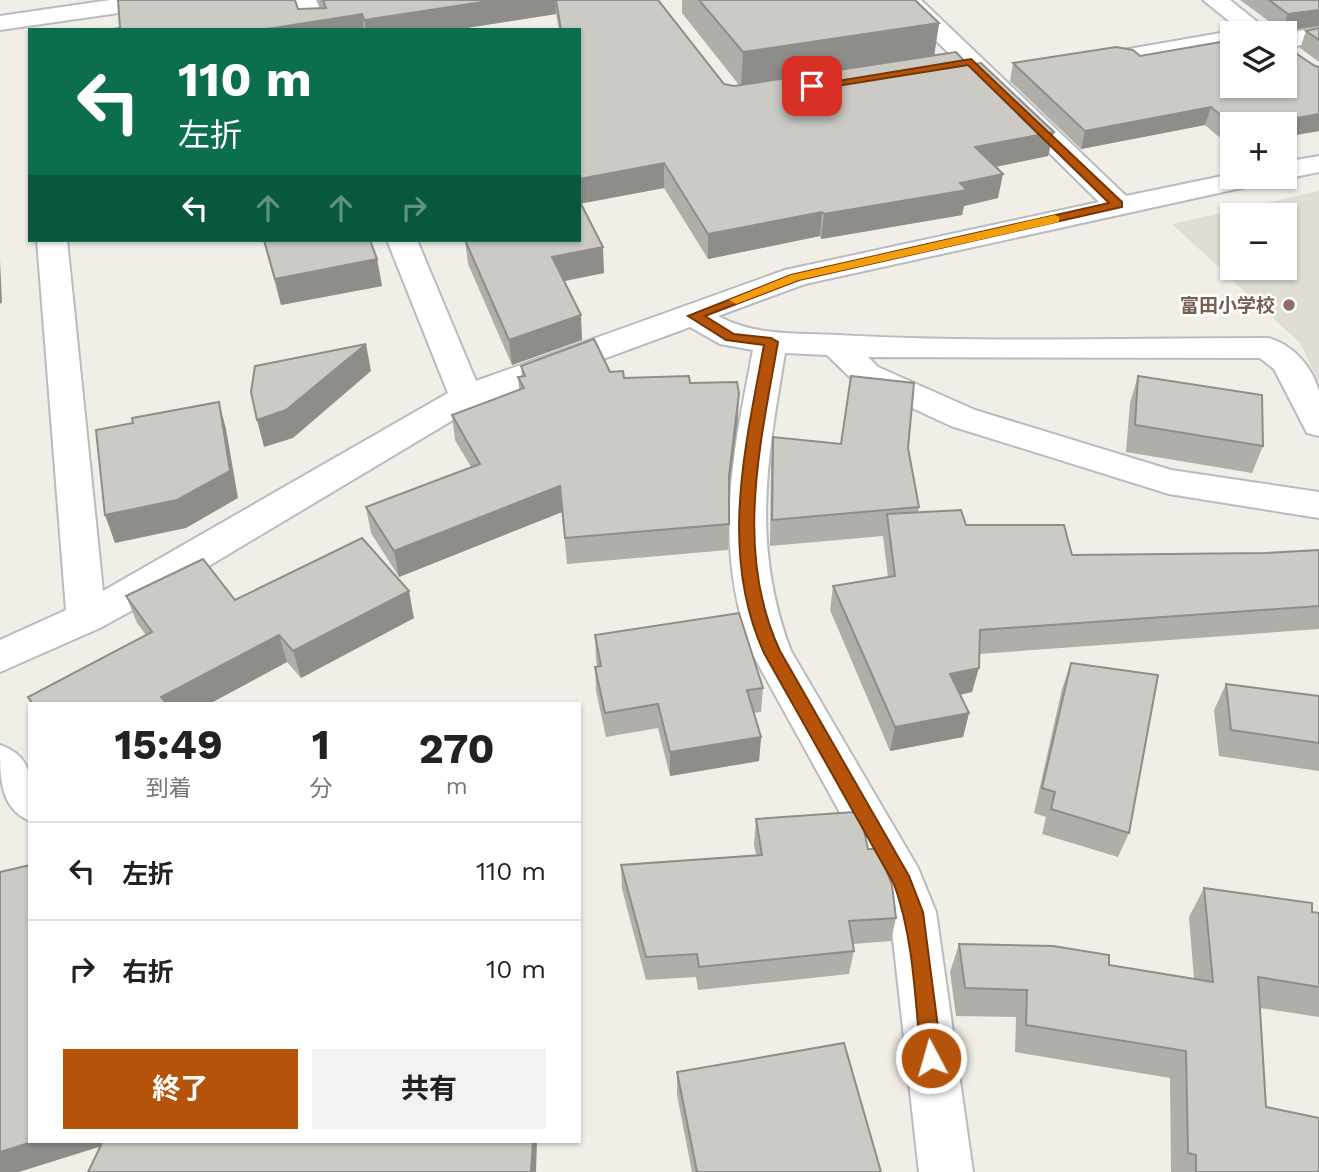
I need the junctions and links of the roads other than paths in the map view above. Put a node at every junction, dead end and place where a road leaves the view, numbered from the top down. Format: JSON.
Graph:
{"nodes":[{"id":1,"x":160,"y":0,"type":"edge"},
{"id":2,"x":304,"y":0,"type":"edge"},
{"id":3,"x":907,"y":0,"type":"edge"},
{"id":4,"x":1215,"y":0,"type":"edge"},
{"id":5,"x":31,"y":16,"type":"edge"},
{"id":6,"x":1243,"y":21,"type":"edge"},
{"id":7,"x":0,"y":23,"type":"edge"},
{"id":8,"x":315,"y":28,"type":"edge"},
{"id":9,"x":1319,"y":35,"type":"edge"},
{"id":10,"x":1297,"y":39,"type":"edge"},
{"id":11,"x":1220,"y":40,"type":"edge"},
{"id":12,"x":1123,"y":58,"type":"edge"},
{"id":13,"x":971,"y":62,"type":"junction"},
{"id":14,"x":944,"y":66,"type":"edge"},
{"id":15,"x":1319,"y":163,"type":"edge"},
{"id":16,"x":1297,"y":168,"type":"edge"},
{"id":17,"x":1220,"y":184,"type":"edge"},
{"id":18,"x":1118,"y":205,"type":"junction"},
{"id":19,"x":52,"y":242,"type":"edge"},
{"id":20,"x":403,"y":242,"type":"edge"},
{"id":21,"x":694,"y":316,"type":"junction"},
{"id":22,"x":771,"y":342,"type":"junction"},
{"id":23,"x":836,"y":345,"type":"junction"},
{"id":24,"x":466,"y":397,"type":"junction"},
{"id":25,"x":1319,"y":425,"type":"edge"},
{"id":26,"x":1319,"y":505,"type":"edge"},
{"id":27,"x":86,"y":618,"type":"junction"},
{"id":28,"x":0,"y":657,"type":"edge"},
{"id":29,"x":0,"y":763,"type":"edge"},
{"id":30,"x":28,"y":800,"type":"edge"},
{"id":31,"x":946,"y":1172,"type":"edge"}],
"edges":[{"from":1,"to":5,"type":"street"},
{"from":2,"to":8,"type":"street"},
{"from":3,"to":13,"type":"street"},
{"from":4,"to":6,"type":"street"},
{"from":5,"to":7,"type":"street"},
{"from":9,"to":10,"type":"street"},
{"from":11,"to":12,"type":"street"},
{"from":13,"to":14,"type":"street"},
{"from":13,"to":18,"type":"street"},
{"from":15,"to":16,"type":"street"},
{"from":17,"to":18,"type":"street"},
{"from":18,"to":21,"type":"street"},
{"from":19,"to":27,"type":"street"},
{"from":20,"to":24,"type":"street"},
{"from":21,"to":22,"type":"street"},
{"from":21,"to":24,"type":"street"},
{"from":22,"to":23,"type":"street"},
{"from":22,"to":31,"type":"street"},
{"from":23,"to":25,"type":"street"},
{"from":23,"to":26,"type":"street"},
{"from":24,"to":27,"type":"street"},
{"from":27,"to":28,"type":"street"},
{"from":29,"to":30,"type":"street"}]}
